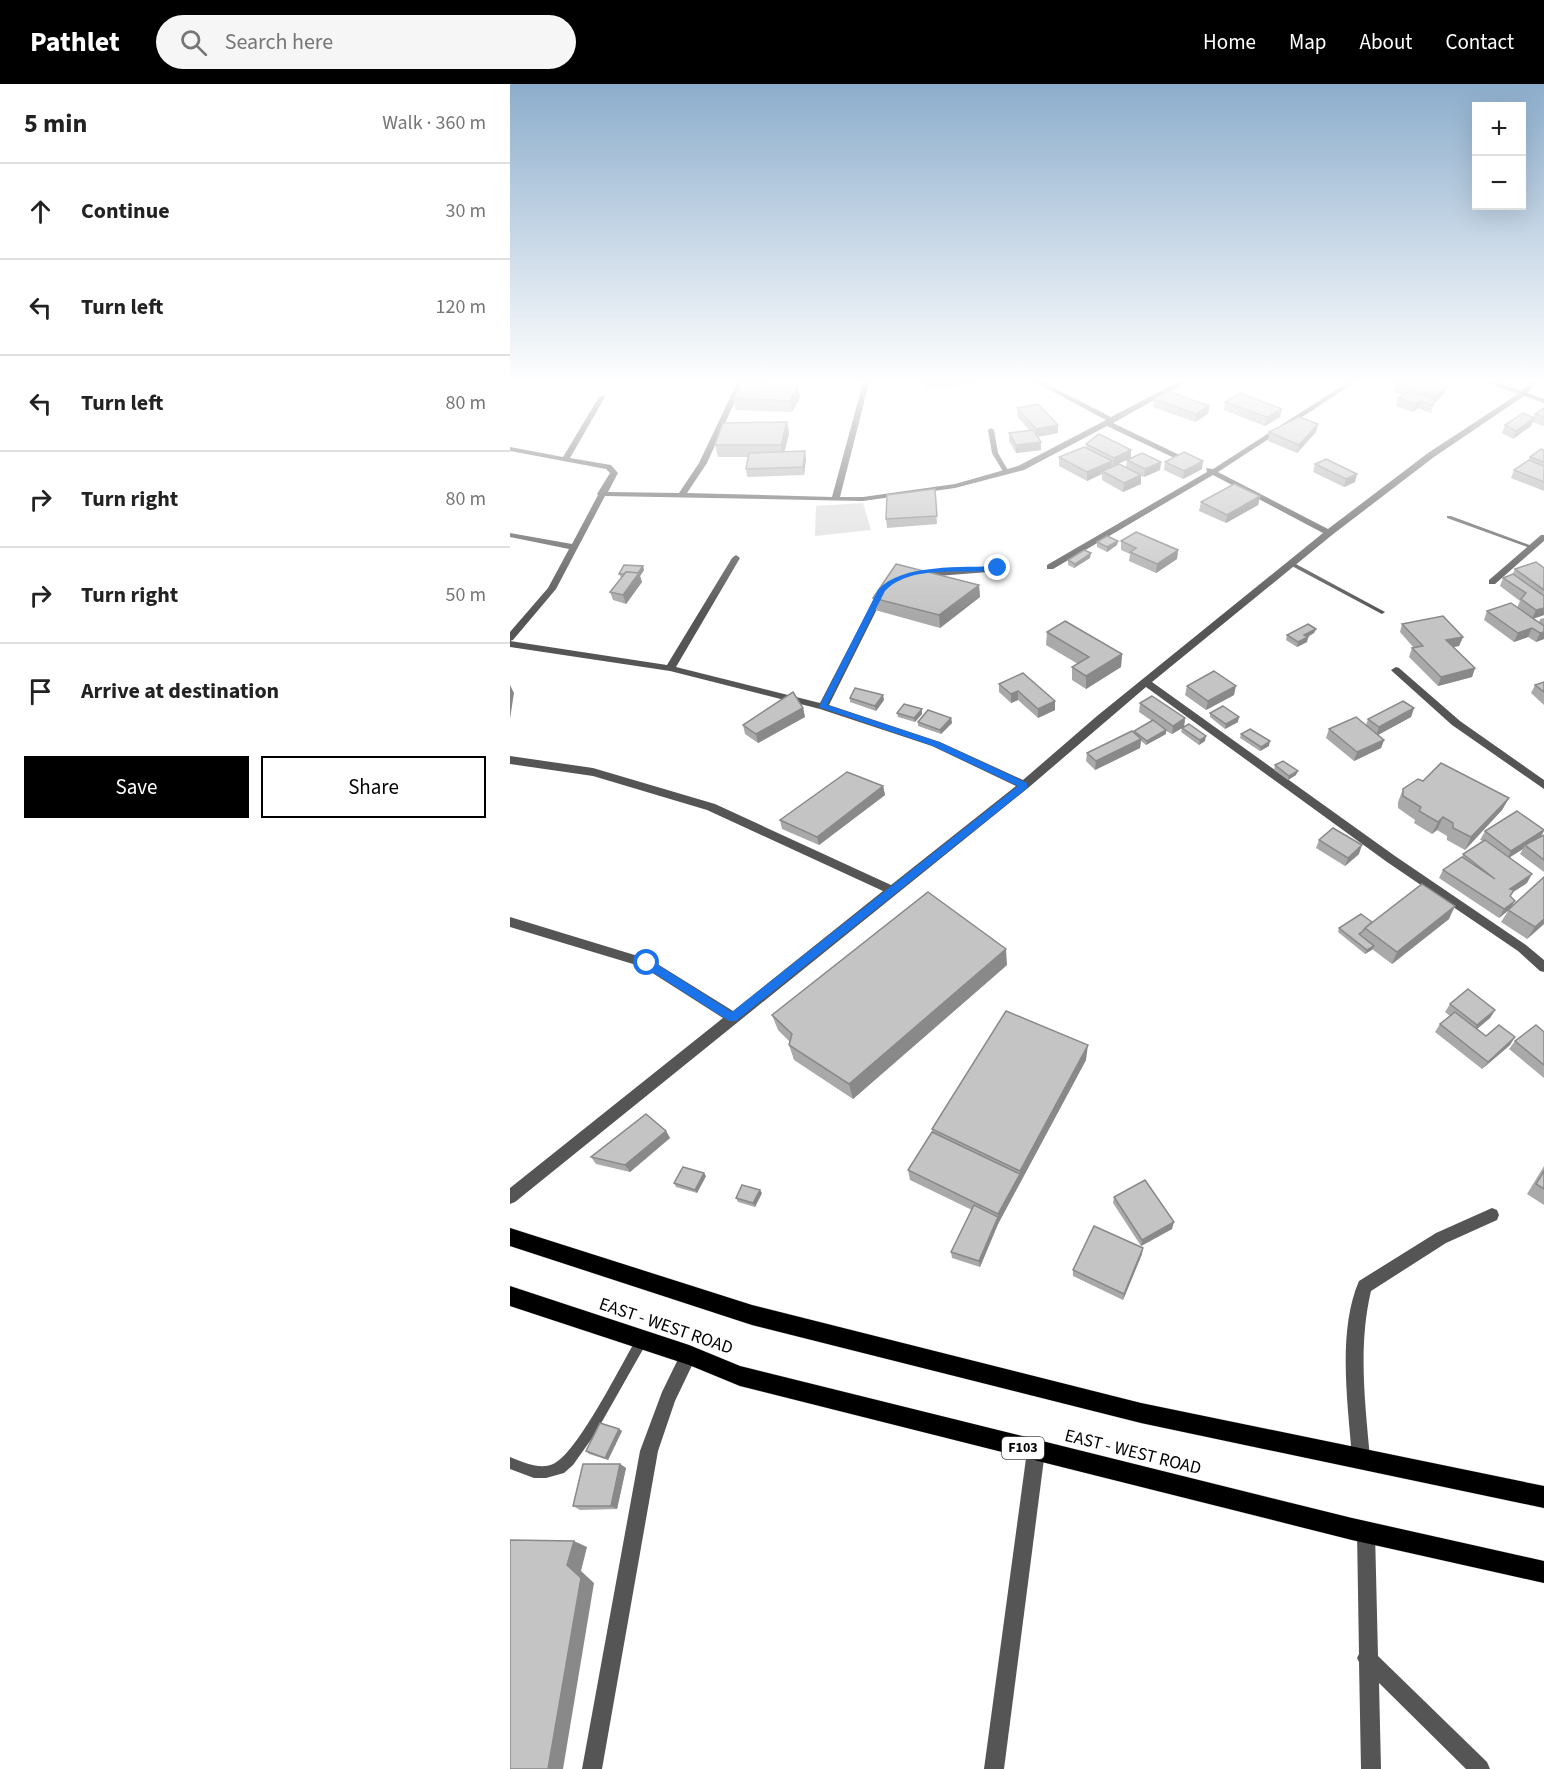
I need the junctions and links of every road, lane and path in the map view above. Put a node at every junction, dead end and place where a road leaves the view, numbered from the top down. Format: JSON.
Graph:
{"nodes":[{"id":1,"x":566,"y":458,"type":"edge"},
{"id":2,"x":705,"y":458,"type":"edge"},
{"id":3,"x":846,"y":458,"type":"edge"},
{"id":4,"x":998,"y":458,"type":"edge"},
{"id":5,"x":1041,"y":458,"type":"edge"},
{"id":6,"x":1183,"y":458,"type":"edge"},
{"id":7,"x":1235,"y":458,"type":"edge"},
{"id":8,"x":1426,"y":458,"type":"edge"},
{"id":9,"x":1006,"y":472,"type":"junction"},
{"id":10,"x":1213,"y":472,"type":"junction"},
{"id":11,"x":601,"y":494,"type":"junction"},
{"id":12,"x":681,"y":497,"type":"junction"},
{"id":13,"x":835,"y":499,"type":"junction"},
{"id":14,"x":1449,"y":517,"type":"dead end"},
{"id":15,"x":1329,"y":533,"type":"junction"},
{"id":16,"x":510,"y":535,"type":"edge"},
{"id":17,"x":1544,"y":537,"type":"edge"},
{"id":18,"x":573,"y":547,"type":"junction"},
{"id":19,"x":1532,"y":547,"type":"junction"},
{"id":20,"x":736,"y":558,"type":"dead end"},
{"id":21,"x":1292,"y":564,"type":"junction"},
{"id":22,"x":1050,"y":567,"type":"dead end"},
{"id":23,"x":998,"y":568,"type":"dead end"},
{"id":24,"x":903,"y":577,"type":"edge"},
{"id":25,"x":1492,"y":582,"type":"dead end"},
{"id":26,"x":887,"y":585,"type":"edge"},
{"id":27,"x":1382,"y":612,"type":"dead end"},
{"id":28,"x":510,"y":638,"type":"edge"},
{"id":29,"x":510,"y":644,"type":"edge"},
{"id":30,"x":670,"y":668,"type":"junction"},
{"id":31,"x":1396,"y":670,"type":"dead end"},
{"id":32,"x":1146,"y":682,"type":"junction"},
{"id":33,"x":823,"y":707,"type":"junction"},
{"id":34,"x":510,"y":760,"type":"edge"},
{"id":35,"x":1024,"y":785,"type":"junction"},
{"id":36,"x":1544,"y":785,"type":"edge"},
{"id":37,"x":891,"y":890,"type":"junction"},
{"id":38,"x":510,"y":922,"type":"edge"},
{"id":39,"x":1544,"y":967,"type":"edge"},
{"id":40,"x":733,"y":1018,"type":"junction"},
{"id":41,"x":510,"y":1197,"type":"edge"},
{"id":42,"x":1492,"y":1215,"type":"dead end"},
{"id":43,"x":510,"y":1238,"type":"edge"},
{"id":44,"x":510,"y":1296,"type":"edge"},
{"id":45,"x":642,"y":1340,"type":"junction"},
{"id":46,"x":689,"y":1355,"type":"junction"},
{"id":47,"x":1036,"y":1451,"type":"junction"},
{"id":48,"x":1360,"y":1458,"type":"junction"},
{"id":49,"x":510,"y":1463,"type":"edge"},
{"id":50,"x":1544,"y":1497,"type":"edge"},
{"id":51,"x":1366,"y":1532,"type":"junction"},
{"id":52,"x":1544,"y":1572,"type":"edge"},
{"id":53,"x":1367,"y":1658,"type":"junction"},
{"id":54,"x":592,"y":1769,"type":"edge"},
{"id":55,"x":994,"y":1769,"type":"edge"},
{"id":56,"x":1371,"y":1769,"type":"edge"},
{"id":57,"x":1480,"y":1769,"type":"edge"}],
"edges":[{"from":1,"to":11,"type":"street"},
{"from":2,"to":12,"type":"street"},
{"from":3,"to":13,"type":"street"},
{"from":4,"to":9,"type":"lane"},
{"from":5,"to":9,"type":"street"},
{"from":6,"to":10,"type":"street"},
{"from":7,"to":10,"type":"street"},
{"from":8,"to":15,"type":"street"},
{"from":9,"to":13,"type":"street"},
{"from":10,"to":15,"type":"street"},
{"from":10,"to":22,"type":"street"},
{"from":11,"to":12,"type":"street"},
{"from":11,"to":18,"type":"street"},
{"from":12,"to":13,"type":"street"},
{"from":14,"to":19,"type":"lane"},
{"from":15,"to":21,"type":"street"},
{"from":16,"to":18,"type":"street"},
{"from":17,"to":19,"type":"street"},
{"from":18,"to":28,"type":"street"},
{"from":19,"to":25,"type":"street"},
{"from":20,"to":30,"type":"street"},
{"from":21,"to":27,"type":"lane"},
{"from":21,"to":32,"type":"street"},
{"from":23,"to":24,"type":"street"},
{"from":26,"to":33,"type":"street"},
{"from":29,"to":30,"type":"street"},
{"from":30,"to":33,"type":"street"},
{"from":31,"to":36,"type":"street"},
{"from":32,"to":35,"type":"street"},
{"from":32,"to":39,"type":"street"},
{"from":33,"to":35,"type":"street"},
{"from":34,"to":37,"type":"street"},
{"from":35,"to":37,"type":"street"},
{"from":37,"to":40,"type":"street"},
{"from":38,"to":40,"type":"street"},
{"from":40,"to":41,"type":"street"},
{"from":42,"to":48,"type":"street"},
{"from":43,"to":48,"type":"main road"},
{"from":44,"to":45,"type":"main road","name":"EAST - WEST ROAD","number":"F103"},
{"from":45,"to":46,"type":"main road","name":"EAST - WEST ROAD","number":"F103"},
{"from":45,"to":49,"type":"lane"},
{"from":46,"to":47,"type":"main road","name":"EAST - WEST ROAD","number":"F103"},
{"from":46,"to":54,"type":"street"},
{"from":47,"to":51,"type":"main road","name":"EAST - WEST ROAD","number":"F103"},
{"from":47,"to":55,"type":"street"},
{"from":48,"to":50,"type":"main road"},
{"from":51,"to":52,"type":"main road","name":"EAST - WEST ROAD","number":"F103"},
{"from":51,"to":53,"type":"street"},
{"from":53,"to":56,"type":"street"},
{"from":53,"to":57,"type":"street"}]}
